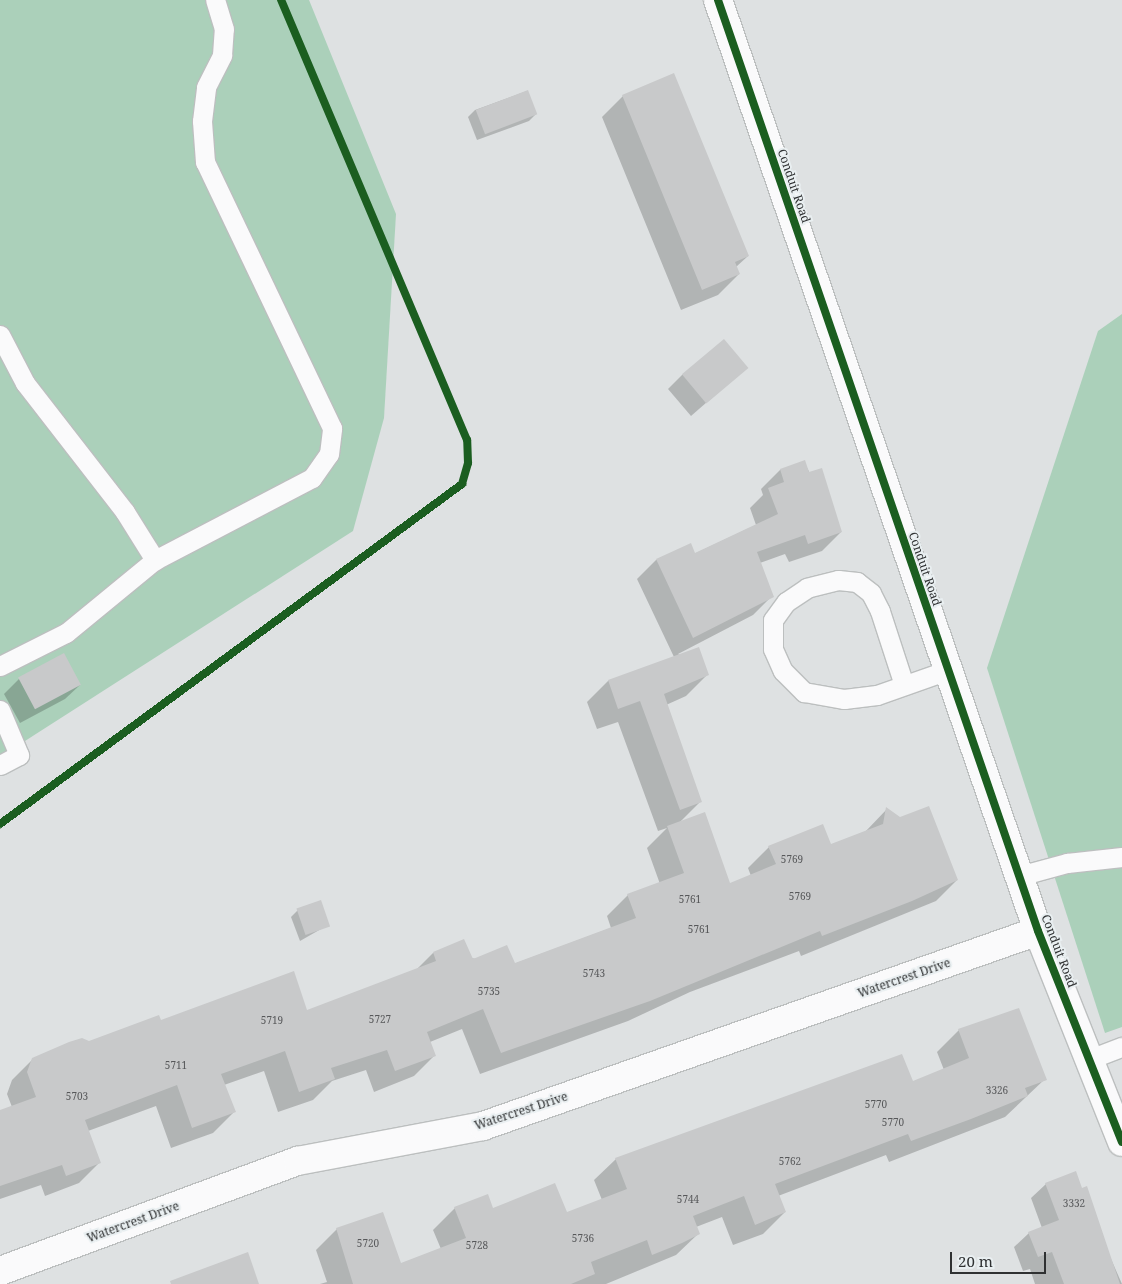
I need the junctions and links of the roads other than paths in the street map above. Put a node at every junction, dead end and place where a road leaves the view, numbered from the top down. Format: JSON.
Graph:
{"nodes":[{"id":1,"x":215,"y":0,"type":"edge"},
{"id":2,"x":718,"y":0,"type":"edge"},
{"id":3,"x":0,"y":335,"type":"edge"},
{"id":4,"x":155,"y":560,"type":"junction"},
{"id":5,"x":0,"y":666,"type":"edge"},
{"id":6,"x":948,"y":670,"type":"junction"},
{"id":7,"x":904,"y":685,"type":"junction"},
{"id":8,"x":0,"y":710,"type":"edge"},
{"id":9,"x":0,"y":765,"type":"edge"},
{"id":10,"x":1122,"y":857,"type":"edge"},
{"id":11,"x":1019,"y":876,"type":"junction"},
{"id":12,"x":1038,"y":931,"type":"junction"},
{"id":13,"x":1122,"y":1047,"type":"edge"},
{"id":14,"x":1090,"y":1060,"type":"junction"},
{"id":15,"x":1122,"y":1142,"type":"edge"},
{"id":16,"x":0,"y":1271,"type":"edge"}],
"edges":[{"from":1,"to":4,"type":"lane"},
{"from":2,"to":6,"type":"street","name":"Conduit Road"},
{"from":3,"to":4,"type":"lane"},
{"from":4,"to":5,"type":"lane"},
{"from":6,"to":7,"type":"lane"},
{"from":6,"to":11,"type":"street","name":"Conduit Road"},
{"from":7,"to":7,"type":"lane"},
{"from":8,"to":9,"type":"lane"},
{"from":10,"to":11,"type":"lane"},
{"from":11,"to":12,"type":"street","name":"Conduit Road"},
{"from":12,"to":14,"type":"street","name":"Conduit Road"},
{"from":12,"to":16,"type":"street","name":"Watercrest Drive"},
{"from":13,"to":14,"type":"lane"},
{"from":14,"to":15,"type":"street","name":"Conduit Road"}]}
